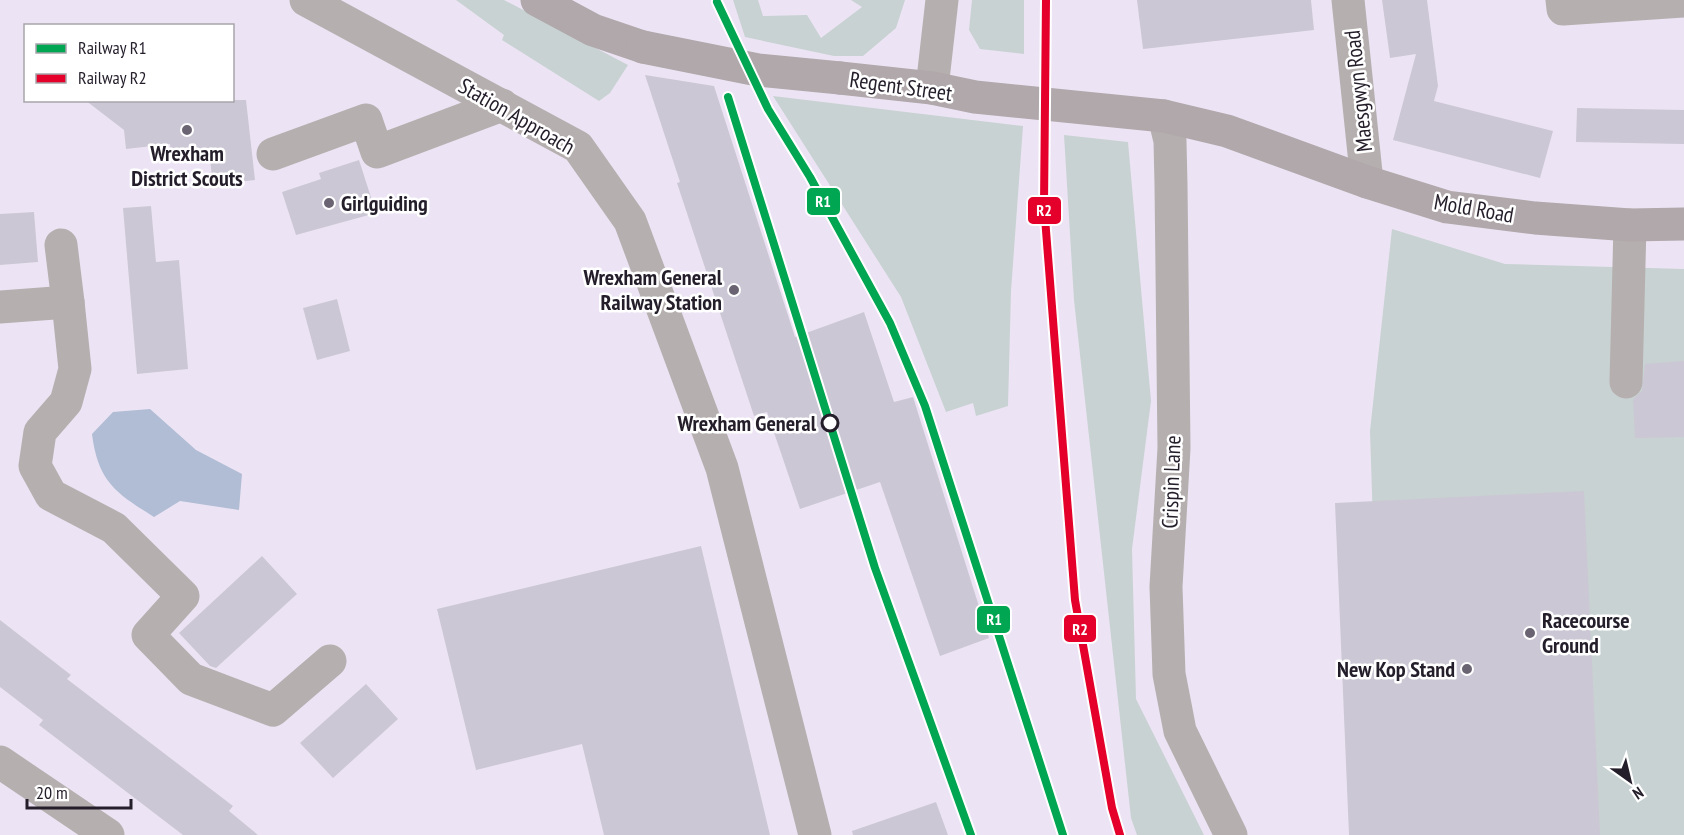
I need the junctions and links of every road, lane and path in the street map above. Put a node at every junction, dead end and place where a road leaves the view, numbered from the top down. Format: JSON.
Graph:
{"nodes":[{"id":1,"x":306,"y":0,"type":"edge"},
{"id":2,"x":537,"y":0,"type":"edge"},
{"id":3,"x":942,"y":0,"type":"edge"},
{"id":4,"x":1348,"y":0,"type":"edge"},
{"id":5,"x":1562,"y":0,"type":"edge"},
{"id":6,"x":1684,"y":1,"type":"edge"},
{"id":7,"x":932,"y":88,"type":"junction"},
{"id":8,"x":502,"y":105,"type":"junction"},
{"id":9,"x":1164,"y":116,"type":"junction"},
{"id":10,"x":1273,"y":146,"type":"joint"},
{"id":11,"x":273,"y":154,"type":"dead end"},
{"id":12,"x":1367,"y":182,"type":"junction"},
{"id":13,"x":1684,"y":224,"type":"edge"},
{"id":14,"x":1630,"y":225,"type":"junction"},
{"id":15,"x":62,"y":246,"type":"dead end"},
{"id":16,"x":68,"y":302,"type":"junction"},
{"id":17,"x":0,"y":307,"type":"edge"},
{"id":18,"x":1626,"y":382,"type":"dead end"},
{"id":19,"x":330,"y":661,"type":"dead end"},
{"id":20,"x":0,"y":762,"type":"edge"},
{"id":21,"x":108,"y":835,"type":"edge"},
{"id":22,"x":815,"y":835,"type":"edge"},
{"id":23,"x":1232,"y":835,"type":"edge"}],
"edges":[{"from":1,"to":8,"type":"street","name":"Station Approach"},
{"from":2,"to":7,"type":"main road","name":"Regent Street","bridge":true},
{"from":3,"to":7,"type":"street"},
{"from":4,"to":12,"type":"street","name":"Maesgwyn Road"},
{"from":5,"to":6,"type":"street"},
{"from":7,"to":9,"type":"main road","name":"Regent Street"},
{"from":8,"to":11,"type":"street"},
{"from":8,"to":22,"type":"street","name":"Station Approach"},
{"from":9,"to":10,"type":"main road","name":"Regent Street"},
{"from":9,"to":23,"type":"street","name":"Crispin Lane"},
{"from":10,"to":12,"type":"main road","name":"Mold Road"},
{"from":12,"to":14,"type":"main road","name":"Mold Road"},
{"from":13,"to":14,"type":"main road","name":"Mold Road"},
{"from":14,"to":18,"type":"street"},
{"from":15,"to":16,"type":"street"},
{"from":16,"to":17,"type":"street"},
{"from":16,"to":19,"type":"street"},
{"from":20,"to":21,"type":"street"}]}
